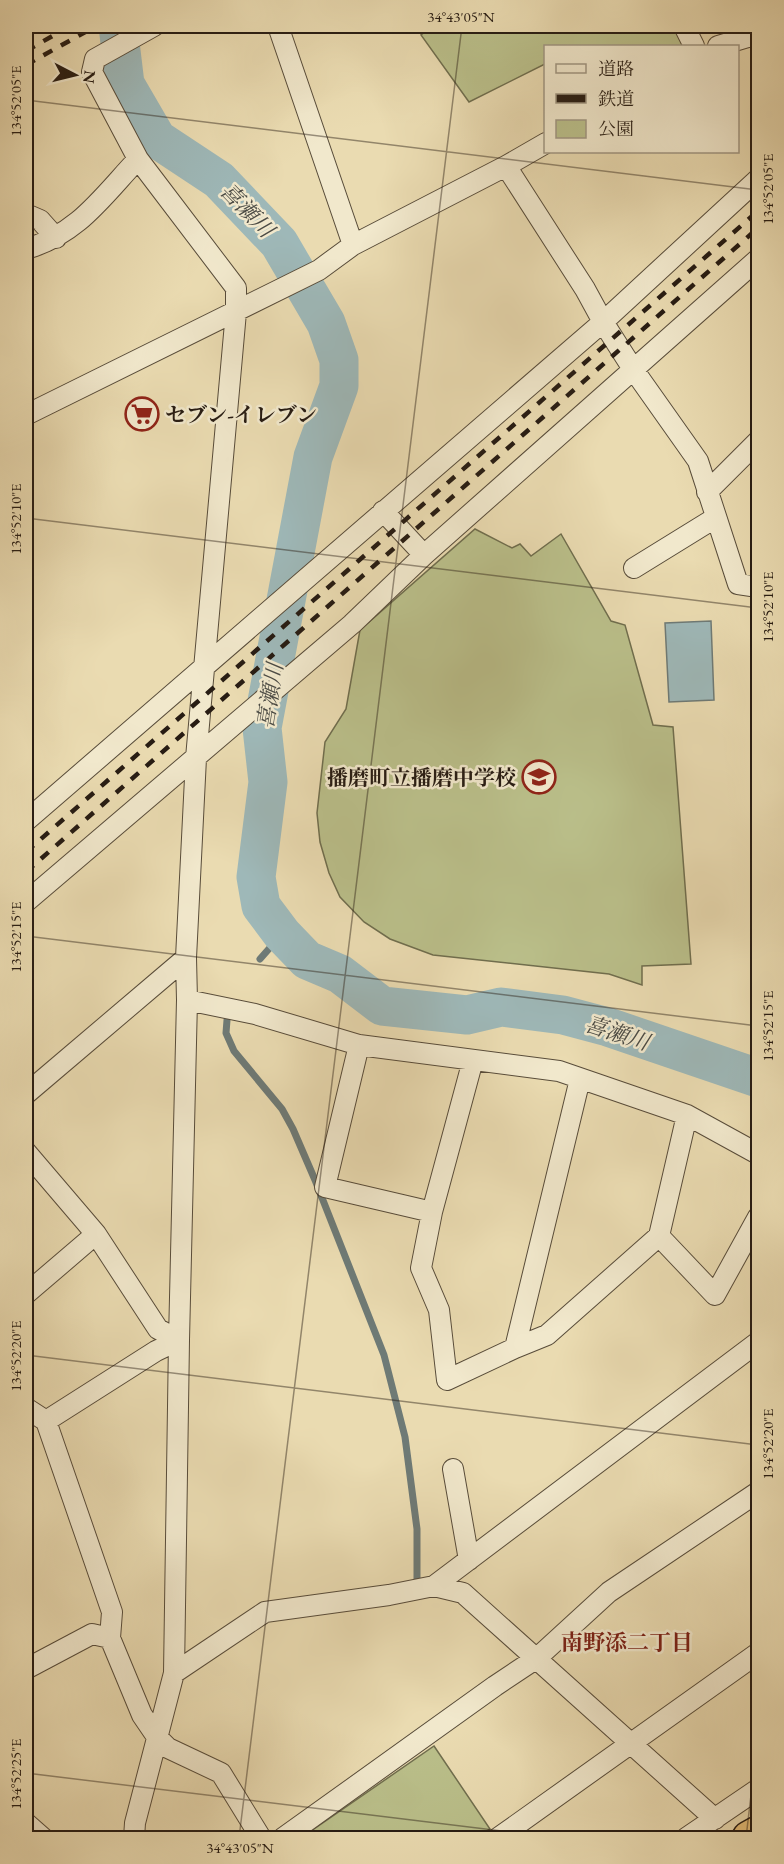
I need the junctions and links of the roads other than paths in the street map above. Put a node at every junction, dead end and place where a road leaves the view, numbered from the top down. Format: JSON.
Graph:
{"nodes":[{"id":1,"x":154,"y":26,"type":"edge"},
{"id":2,"x":278,"y":26,"type":"edge"},
{"id":3,"x":684,"y":26,"type":"edge"},
{"id":4,"x":759,"y":37,"type":"edge"},
{"id":5,"x":694,"y":45,"type":"edge"},
{"id":6,"x":721,"y":45,"type":"edge"},
{"id":7,"x":544,"y":144,"type":"edge"},
{"id":8,"x":138,"y":159,"type":"junction"},
{"id":9,"x":506,"y":166,"type":"junction"},
{"id":10,"x":759,"y":179,"type":"edge"},
{"id":11,"x":26,"y":214,"type":"edge"},
{"id":12,"x":56,"y":238,"type":"junction"},
{"id":13,"x":353,"y":245,"type":"junction"},
{"id":14,"x":26,"y":250,"type":"edge"},
{"id":15,"x":759,"y":259,"type":"edge"},
{"id":16,"x":236,"y":312,"type":"junction"},
{"id":17,"x":603,"y":322,"type":"junction"},
{"id":18,"x":633,"y":369,"type":"junction"},
{"id":19,"x":26,"y":414,"type":"edge"},
{"id":20,"x":759,"y":441,"type":"edge"},
{"id":21,"x":707,"y":492,"type":"junction"},
{"id":22,"x":383,"y":511,"type":"junction"},
{"id":23,"x":715,"y":518,"type":"junction"},
{"id":24,"x":424,"y":555,"type":"junction"},
{"id":25,"x":634,"y":568,"type":"dead end"},
{"id":26,"x":759,"y":587,"type":"edge"},
{"id":27,"x":204,"y":665,"type":"junction"},
{"id":28,"x":196,"y":758,"type":"junction"},
{"id":29,"x":26,"y":821,"type":"edge"},
{"id":30,"x":26,"y":902,"type":"edge"},
{"id":31,"x":186,"y":957,"type":"junction"},
{"id":32,"x":187,"y":1000,"type":"junction"},
{"id":33,"x":359,"y":1045,"type":"junction"},
{"id":34,"x":473,"y":1060,"type":"junction"},
{"id":35,"x":580,"y":1078,"type":"junction"},
{"id":36,"x":26,"y":1094,"type":"edge"},
{"id":37,"x":687,"y":1115,"type":"junction"},
{"id":38,"x":26,"y":1152,"type":"edge"},
{"id":39,"x":759,"y":1154,"type":"edge"},
{"id":40,"x":432,"y":1212,"type":"junction"},
{"id":41,"x":759,"y":1217,"type":"edge"},
{"id":42,"x":96,"y":1234,"type":"junction"},
{"id":43,"x":659,"y":1236,"type":"junction"},
{"id":44,"x":26,"y":1294,"type":"edge"},
{"id":45,"x":179,"y":1340,"type":"junction"},
{"id":46,"x":759,"y":1342,"type":"edge"},
{"id":47,"x":515,"y":1348,"type":"junction"},
{"id":48,"x":26,"y":1408,"type":"edge"},
{"id":49,"x":46,"y":1421,"type":"junction"},
{"id":50,"x":453,"y":1469,"type":"dead end"},
{"id":51,"x":759,"y":1492,"type":"edge"},
{"id":52,"x":469,"y":1560,"type":"junction"},
{"id":53,"x":434,"y":1586,"type":"junction"},
{"id":54,"x":110,"y":1638,"type":"junction"},
{"id":55,"x":759,"y":1653,"type":"edge"},
{"id":56,"x":537,"y":1658,"type":"junction"},
{"id":57,"x":26,"y":1669,"type":"edge"},
{"id":58,"x":174,"y":1673,"type":"junction"},
{"id":59,"x":157,"y":1737,"type":"junction"},
{"id":60,"x":631,"y":1743,"type":"junction"},
{"id":61,"x":759,"y":1789,"type":"edge"},
{"id":62,"x":715,"y":1819,"type":"junction"},
{"id":63,"x":26,"y":1822,"type":"edge"},
{"id":64,"x":759,"y":1833,"type":"edge"},
{"id":65,"x":43,"y":1839,"type":"edge"},
{"id":66,"x":134,"y":1839,"type":"edge"},
{"id":67,"x":261,"y":1839,"type":"edge"},
{"id":68,"x":283,"y":1839,"type":"edge"},
{"id":69,"x":498,"y":1839,"type":"edge"},
{"id":70,"x":686,"y":1839,"type":"edge"},
{"id":71,"x":749,"y":1839,"type":"edge"}],
"edges":[{"from":1,"to":8,"type":"street"},
{"from":2,"to":13,"type":"street"},
{"from":3,"to":5,"type":"street"},
{"from":4,"to":6,"type":"street"},
{"from":7,"to":9,"type":"street"},
{"from":8,"to":12,"type":"street"},
{"from":8,"to":16,"type":"street"},
{"from":9,"to":13,"type":"street"},
{"from":9,"to":17,"type":"street"},
{"from":10,"to":17,"type":"street"},
{"from":11,"to":12,"type":"street"},
{"from":12,"to":14,"type":"street"},
{"from":13,"to":16,"type":"street"},
{"from":15,"to":18,"type":"street"},
{"from":16,"to":19,"type":"street"},
{"from":16,"to":27,"type":"street"},
{"from":17,"to":18,"type":"street"},
{"from":17,"to":22,"type":"street"},
{"from":18,"to":21,"type":"street"},
{"from":18,"to":24,"type":"street"},
{"from":20,"to":21,"type":"street"},
{"from":21,"to":23,"type":"street"},
{"from":22,"to":24,"type":"street"},
{"from":22,"to":27,"type":"street"},
{"from":23,"to":25,"type":"street"},
{"from":23,"to":26,"type":"street"},
{"from":24,"to":28,"type":"street"},
{"from":27,"to":28,"type":"street"},
{"from":27,"to":29,"type":"street"},
{"from":28,"to":30,"type":"street"},
{"from":28,"to":31,"type":"street"},
{"from":31,"to":32,"type":"street"},
{"from":31,"to":36,"type":"street"},
{"from":32,"to":33,"type":"street"},
{"from":32,"to":45,"type":"street"},
{"from":33,"to":34,"type":"street"},
{"from":33,"to":40,"type":"street"},
{"from":34,"to":35,"type":"street"},
{"from":34,"to":40,"type":"street"},
{"from":35,"to":37,"type":"street"},
{"from":35,"to":47,"type":"street"},
{"from":37,"to":39,"type":"street"},
{"from":37,"to":43,"type":"street"},
{"from":38,"to":42,"type":"street"},
{"from":40,"to":47,"type":"street"},
{"from":41,"to":43,"type":"street"},
{"from":42,"to":44,"type":"street"},
{"from":42,"to":45,"type":"street"},
{"from":43,"to":47,"type":"street"},
{"from":45,"to":49,"type":"street"},
{"from":45,"to":58,"type":"street"},
{"from":46,"to":52,"type":"street"},
{"from":48,"to":49,"type":"street"},
{"from":49,"to":54,"type":"street"},
{"from":50,"to":52,"type":"street"},
{"from":51,"to":56,"type":"street"},
{"from":52,"to":53,"type":"street"},
{"from":53,"to":56,"type":"street"},
{"from":53,"to":58,"type":"street"},
{"from":54,"to":57,"type":"street"},
{"from":54,"to":59,"type":"street"},
{"from":55,"to":60,"type":"street"},
{"from":56,"to":60,"type":"street"},
{"from":56,"to":68,"type":"street"},
{"from":58,"to":59,"type":"street"},
{"from":59,"to":66,"type":"street"},
{"from":59,"to":67,"type":"street"},
{"from":60,"to":62,"type":"street"},
{"from":60,"to":69,"type":"street"},
{"from":61,"to":62,"type":"street"},
{"from":62,"to":70,"type":"street"},
{"from":63,"to":65,"type":"street"},
{"from":64,"to":71,"type":"highway"}]}
